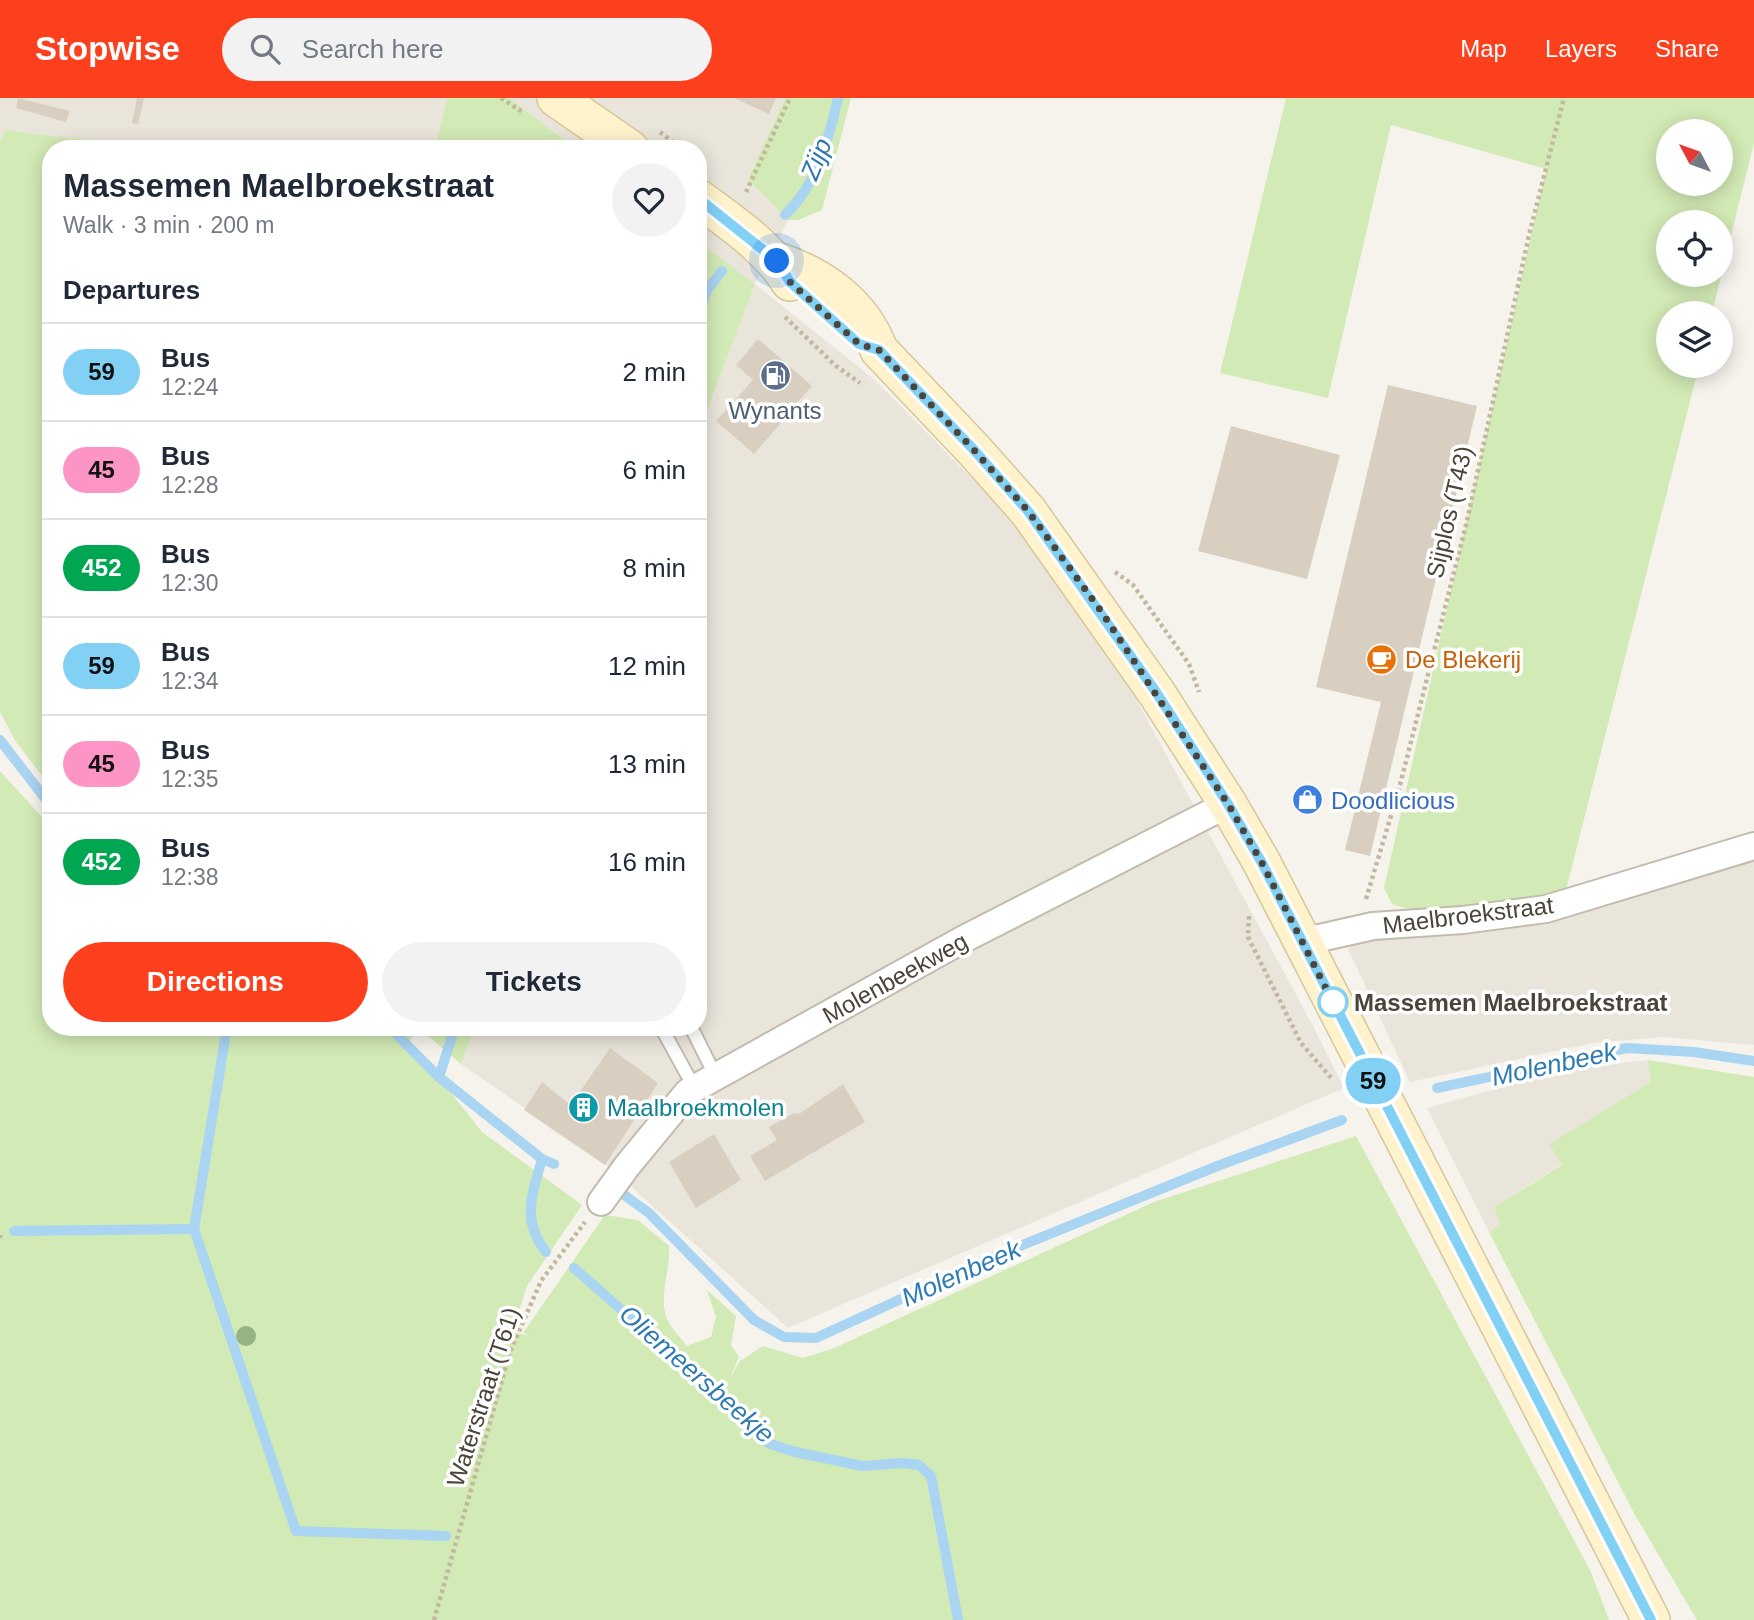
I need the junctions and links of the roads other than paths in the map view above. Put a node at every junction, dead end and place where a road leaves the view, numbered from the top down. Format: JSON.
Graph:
{"nodes":[{"id":1,"x":556,"y":98,"type":"edge"},
{"id":2,"x":617,"y":140,"type":"edge"},
{"id":3,"x":707,"y":204,"type":"edge"},
{"id":4,"x":1228,"y":804,"type":"junction"},
{"id":5,"x":1754,"y":846,"type":"edge"},
{"id":6,"x":1302,"y":942,"type":"junction"},
{"id":7,"x":668,"y":1036,"type":"edge"},
{"id":8,"x":693,"y":1036,"type":"edge"},
{"id":9,"x":705,"y":1083,"type":"junction"},
{"id":10,"x":601,"y":1202,"type":"road end"},
{"id":11,"x":1651,"y":1620,"type":"edge"}],
"edges":[{"from":1,"to":2,"type":"main road"},
{"from":3,"to":4,"type":"main road"},
{"from":4,"to":6,"type":"main road"},
{"from":4,"to":9,"type":"street","name":"Molenbeekweg"},
{"from":5,"to":6,"type":"street","name":"Maelbroekstraat"},
{"from":6,"to":11,"type":"main road"},
{"from":7,"to":9,"type":"lane"},
{"from":8,"to":9,"type":"lane"},
{"from":9,"to":10,"type":"street","name":"Molenbeekweg"}]}
